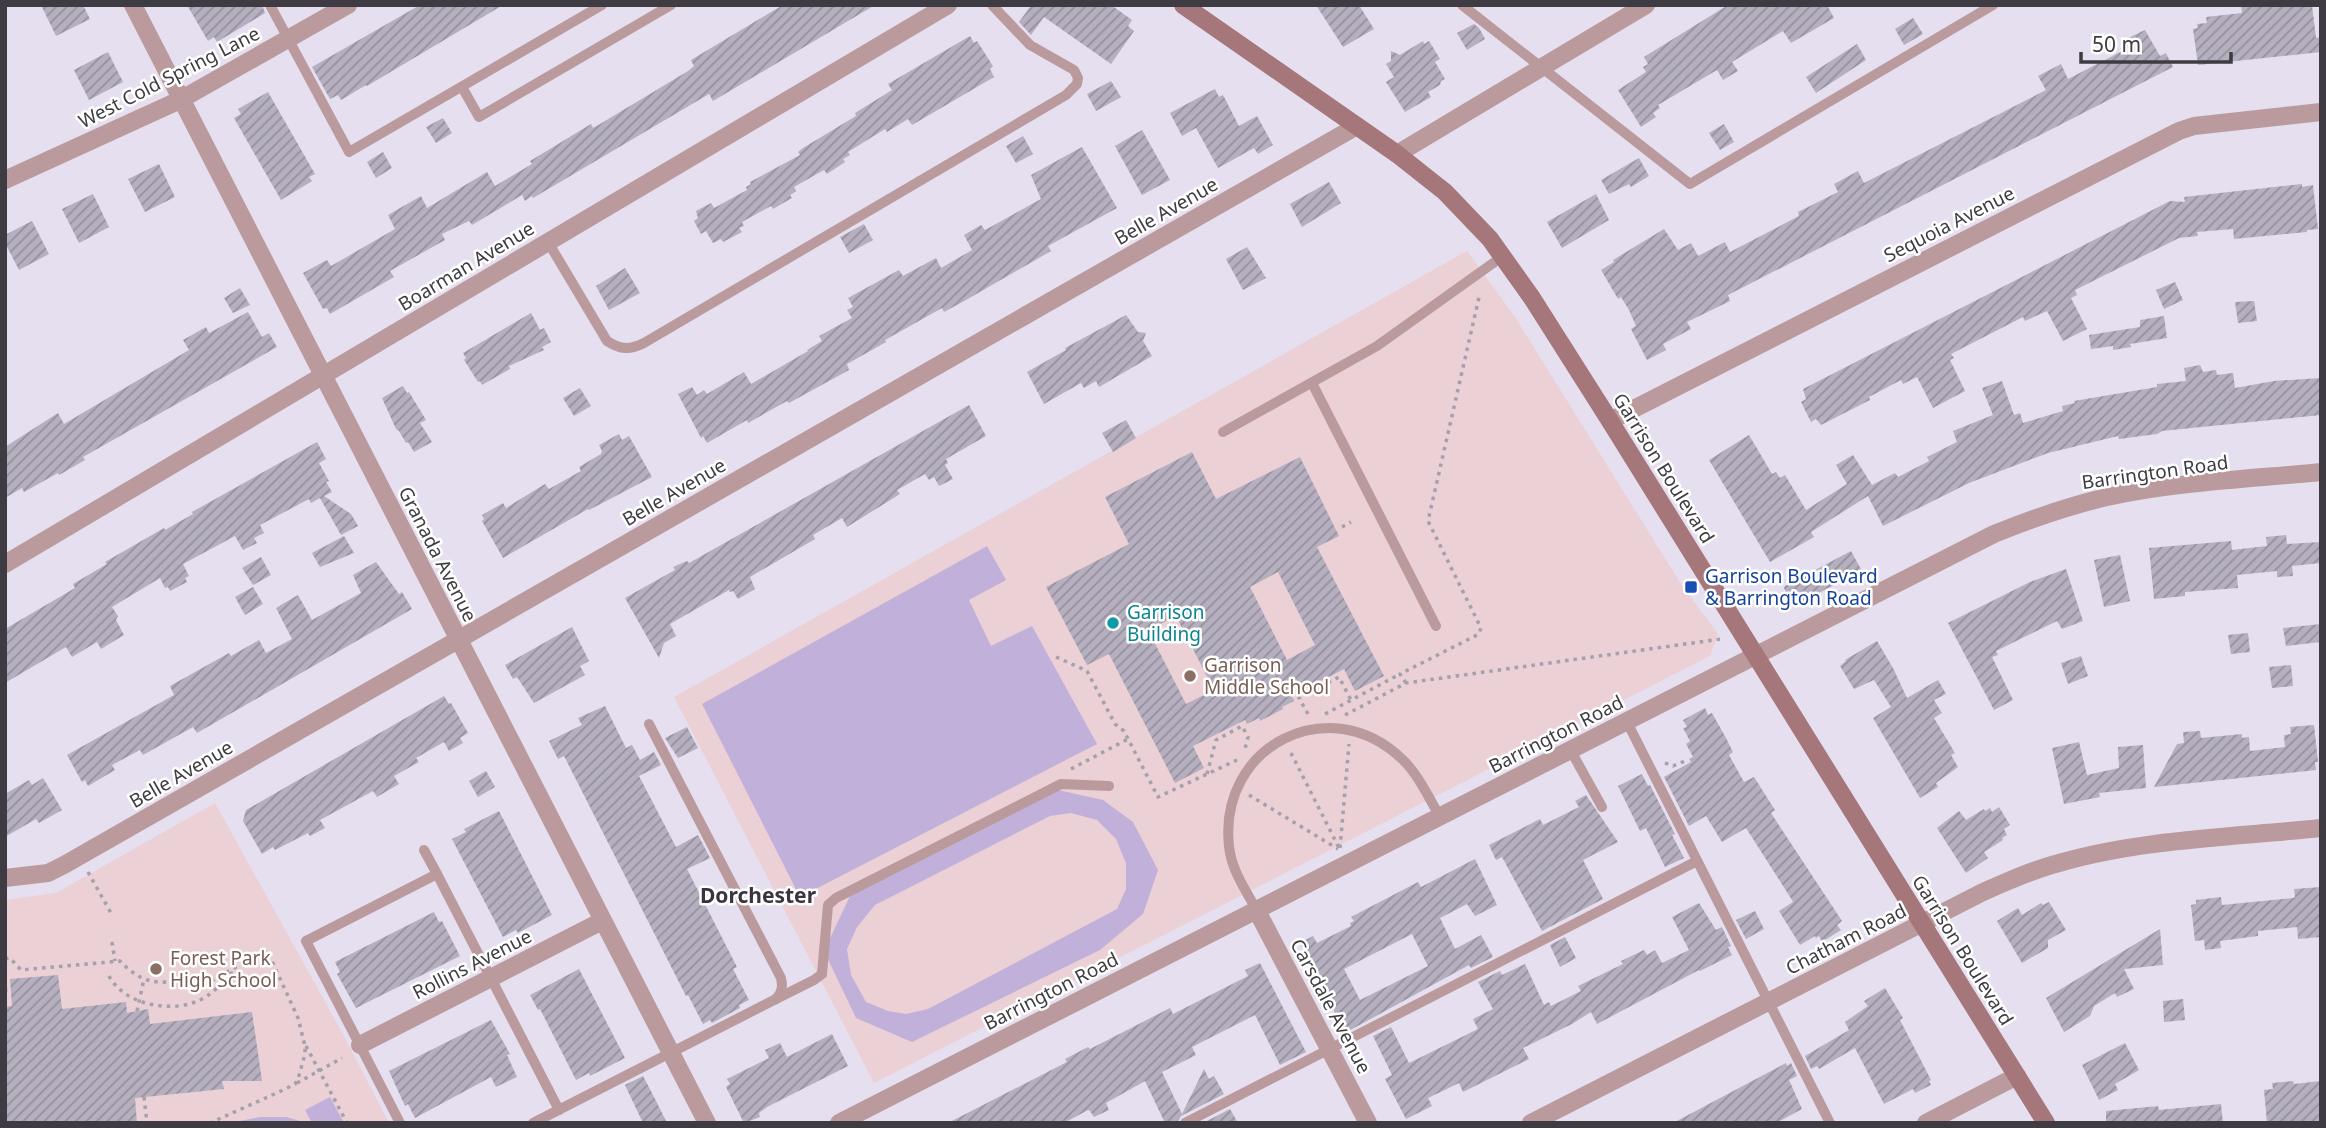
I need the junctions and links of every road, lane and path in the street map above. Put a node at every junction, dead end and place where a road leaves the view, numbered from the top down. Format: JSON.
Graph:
{"nodes":[{"id":1,"x":133,"y":5,"type":"edge"},
{"id":2,"x":270,"y":5,"type":"edge"},
{"id":3,"x":348,"y":5,"type":"edge"},
{"id":4,"x":602,"y":5,"type":"edge"},
{"id":5,"x":671,"y":5,"type":"edge"},
{"id":6,"x":948,"y":5,"type":"edge"},
{"id":7,"x":992,"y":5,"type":"edge"},
{"id":8,"x":1183,"y":5,"type":"edge"},
{"id":9,"x":1462,"y":5,"type":"edge"},
{"id":10,"x":1646,"y":5,"type":"edge"},
{"id":11,"x":1993,"y":5,"type":"edge"},
{"id":12,"x":288,"y":40,"type":"junction"},
{"id":13,"x":1541,"y":68,"type":"junction"},
{"id":14,"x":462,"y":88,"type":"junction"},
{"id":15,"x":180,"y":100,"type":"junction"},
{"id":16,"x":2321,"y":112,"type":"edge"},
{"id":17,"x":1357,"y":126,"type":"junction"},
{"id":18,"x":1397,"y":154,"type":"junction"},
{"id":19,"x":5,"y":180,"type":"edge"},
{"id":20,"x":548,"y":242,"type":"junction"},
{"id":21,"x":1503,"y":256,"type":"junction"},
{"id":22,"x":1480,"y":293,"type":"dead end"},
{"id":23,"x":322,"y":376,"type":"junction"},
{"id":24,"x":1312,"y":383,"type":"junction"},
{"id":25,"x":1610,"y":421,"type":"junction"},
{"id":26,"x":1223,"y":432,"type":"dead end"},
{"id":27,"x":2321,"y":472,"type":"edge"},
{"id":28,"x":1351,"y":522,"type":"dead end"},
{"id":29,"x":1342,"y":527,"type":"dead end"},
{"id":30,"x":5,"y":564,"type":"edge"},
{"id":31,"x":1436,"y":625,"type":"dead end"},
{"id":32,"x":459,"y":639,"type":"junction"},
{"id":33,"x":1721,"y":639,"type":"dead end"},
{"id":34,"x":1757,"y":656,"type":"junction"},
{"id":35,"x":1056,"y":657,"type":"dead end"},
{"id":36,"x":1400,"y":674,"type":"junction"},
{"id":37,"x":1406,"y":683,"type":"junction"},
{"id":38,"x":1351,"y":700,"type":"junction"},
{"id":39,"x":1339,"y":718,"type":"dead end"},
{"id":40,"x":1627,"y":722,"type":"junction"},
{"id":41,"x":649,"y":724,"type":"dead end"},
{"id":42,"x":1349,"y":743,"type":"dead end"},
{"id":43,"x":1571,"y":751,"type":"junction"},
{"id":44,"x":1291,"y":753,"type":"dead end"},
{"id":45,"x":1661,"y":757,"type":"dead end"},
{"id":46,"x":1685,"y":761,"type":"dead end"},
{"id":47,"x":1207,"y":774,"type":"junction"},
{"id":48,"x":1110,"y":786,"type":"dead end"},
{"id":49,"x":1245,"y":793,"type":"dead end"},
{"id":50,"x":1602,"y":807,"type":"dead end"},
{"id":51,"x":1440,"y":817,"type":"junction"},
{"id":52,"x":2321,"y":828,"type":"edge"},
{"id":53,"x":424,"y":850,"type":"dead end"},
{"id":54,"x":1340,"y":850,"type":"junction"},
{"id":55,"x":1697,"y":861,"type":"junction"},
{"id":56,"x":87,"y":871,"type":"dead end"},
{"id":57,"x":437,"y":874,"type":"junction"},
{"id":58,"x":5,"y":878,"type":"edge"},
{"id":59,"x":1256,"y":909,"type":"junction"},
{"id":60,"x":111,"y":913,"type":"dead end"},
{"id":61,"x":602,"y":921,"type":"junction"},
{"id":62,"x":1923,"y":923,"type":"junction"},
{"id":63,"x":112,"y":942,"type":"dead end"},
{"id":64,"x":5,"y":959,"type":"edge"},
{"id":65,"x":115,"y":961,"type":"junction"},
{"id":66,"x":230,"y":971,"type":"junction"},
{"id":67,"x":109,"y":976,"type":"dead end"},
{"id":68,"x":492,"y":978,"type":"junction"},
{"id":69,"x":145,"y":979,"type":"junction"},
{"id":70,"x":5,"y":980,"type":"edge"},
{"id":71,"x":6,"y":995,"type":"edge"},
{"id":72,"x":776,"y":999,"type":"junction"},
{"id":73,"x":139,"y":1000,"type":"junction"},
{"id":74,"x":1769,"y":1002,"type":"junction"},
{"id":75,"x":136,"y":1011,"type":"dead end"},
{"id":76,"x":303,"y":1041,"type":"junction"},
{"id":77,"x":360,"y":1045,"type":"junction"},
{"id":78,"x":1331,"y":1048,"type":"junction"},
{"id":79,"x":670,"y":1052,"type":"junction"},
{"id":80,"x":342,"y":1058,"type":"dead end"},
{"id":81,"x":319,"y":1070,"type":"junction"},
{"id":82,"x":2017,"y":1076,"type":"junction"},
{"id":83,"x":295,"y":1084,"type":"junction"},
{"id":84,"x":144,"y":1097,"type":"dead end"},
{"id":85,"x":559,"y":1110,"type":"junction"},
{"id":86,"x":147,"y":1123,"type":"edge"},
{"id":87,"x":210,"y":1123,"type":"edge"},
{"id":88,"x":347,"y":1123,"type":"edge"},
{"id":89,"x":400,"y":1123,"type":"edge"},
{"id":90,"x":533,"y":1123,"type":"edge"},
{"id":91,"x":707,"y":1123,"type":"edge"},
{"id":92,"x":839,"y":1123,"type":"edge"},
{"id":93,"x":1185,"y":1123,"type":"edge"},
{"id":94,"x":1368,"y":1123,"type":"edge"},
{"id":95,"x":1531,"y":1123,"type":"edge"},
{"id":96,"x":1830,"y":1123,"type":"edge"},
{"id":97,"x":1926,"y":1123,"type":"edge"},
{"id":98,"x":2046,"y":1123,"type":"edge"}],
"edges":[{"from":1,"to":15,"type":"street","name":"Granada Avenue"},
{"from":2,"to":12,"type":"lane"},
{"from":3,"to":12,"type":"street","name":"West Cold Spring Lane"},
{"from":4,"to":14,"type":"lane"},
{"from":5,"to":14,"type":"lane"},
{"from":6,"to":20,"type":"street","name":"Boarman Avenue"},
{"from":7,"to":20,"type":"lane"},
{"from":8,"to":17,"type":"main road","name":"Garrison Boulevard"},
{"from":9,"to":13,"type":"lane"},
{"from":10,"to":13,"type":"street"},
{"from":11,"to":13,"type":"lane"},
{"from":12,"to":14,"type":"lane"},
{"from":12,"to":15,"type":"street","name":"West Cold Spring Lane"},
{"from":13,"to":18,"type":"street"},
{"from":15,"to":19,"type":"street","name":"West Cold Spring Lane"},
{"from":15,"to":23,"type":"street","name":"Granada Avenue"},
{"from":16,"to":25,"type":"street","name":"Sequoia Avenue"},
{"from":17,"to":18,"type":"main road","name":"Garrison Boulevard"},
{"from":17,"to":32,"type":"street","name":"Belle Avenue"},
{"from":18,"to":21,"type":"main road","name":"Garrison Boulevard"},
{"from":20,"to":23,"type":"street","name":"Boarman Avenue"},
{"from":21,"to":24,"type":"lane"},
{"from":21,"to":25,"type":"main road","name":"Garrison Boulevard"},
{"from":22,"to":36,"type":"path"},
{"from":23,"to":30,"type":"street","name":"Boarman Avenue"},
{"from":23,"to":32,"type":"street","name":"Granada Avenue"},
{"from":24,"to":26,"type":"lane"},
{"from":24,"to":31,"type":"lane"},
{"from":25,"to":34,"type":"main road","name":"Garrison Boulevard"},
{"from":27,"to":34,"type":"street","name":"Barrington Road"},
{"from":28,"to":29,"type":"path"},
{"from":32,"to":58,"type":"street","name":"Belle Avenue"},
{"from":32,"to":61,"type":"street","name":"Granada Avenue"},
{"from":33,"to":37,"type":"path"},
{"from":34,"to":40,"type":"street","name":"Barrington Road"},
{"from":34,"to":62,"type":"main road","name":"Garrison Boulevard"},
{"from":35,"to":47,"type":"path"},
{"from":36,"to":37,"type":"path"},
{"from":36,"to":38,"type":"path"},
{"from":37,"to":39,"type":"path"},
{"from":38,"to":38,"type":"path"},
{"from":40,"to":43,"type":"street","name":"Barrington Road"},
{"from":40,"to":55,"type":"lane"},
{"from":41,"to":72,"type":"lane"},
{"from":42,"to":54,"type":"path"},
{"from":43,"to":50,"type":"lane"},
{"from":43,"to":51,"type":"street","name":"Barrington Road"},
{"from":44,"to":54,"type":"path"},
{"from":45,"to":46,"type":"path"},
{"from":47,"to":47,"type":"path"},
{"from":48,"to":72,"type":"lane"},
{"from":49,"to":54,"type":"path"},
{"from":51,"to":59,"type":"street","name":"Barrington Road"},
{"from":51,"to":59,"type":"lane"},
{"from":52,"to":62,"type":"street","name":"Chatham Road"},
{"from":53,"to":57,"type":"lane"},
{"from":55,"to":74,"type":"lane"},
{"from":55,"to":78,"type":"lane"},
{"from":56,"to":60,"type":"path"},
{"from":57,"to":68,"type":"lane"},
{"from":57,"to":77,"type":"lane"},
{"from":59,"to":78,"type":"street","name":"Carsdale Avenue"},
{"from":59,"to":92,"type":"street","name":"Barrington Road"},
{"from":61,"to":68,"type":"street","name":"Rollins Avenue"},
{"from":61,"to":79,"type":"street","name":"Granada Avenue"},
{"from":62,"to":74,"type":"street","name":"Chatham Road"},
{"from":62,"to":82,"type":"main road","name":"Garrison Boulevard"},
{"from":63,"to":65,"type":"path"},
{"from":64,"to":65,"type":"path"},
{"from":65,"to":69,"type":"path"},
{"from":66,"to":69,"type":"path"},
{"from":66,"to":73,"type":"path"},
{"from":66,"to":76,"type":"path"},
{"from":67,"to":73,"type":"path"},
{"from":68,"to":77,"type":"street","name":"Rollins Avenue"},
{"from":68,"to":85,"type":"lane"},
{"from":69,"to":73,"type":"path"},
{"from":70,"to":71,"type":"path"},
{"from":72,"to":79,"type":"lane"},
{"from":73,"to":75,"type":"path"},
{"from":74,"to":95,"type":"street","name":"Chatham Road"},
{"from":74,"to":96,"type":"lane"},
{"from":76,"to":81,"type":"path"},
{"from":76,"to":83,"type":"path"},
{"from":77,"to":89,"type":"lane"},
{"from":78,"to":93,"type":"lane"},
{"from":78,"to":94,"type":"street","name":"Carsdale Avenue"},
{"from":79,"to":85,"type":"lane"},
{"from":79,"to":91,"type":"street","name":"Granada Avenue"},
{"from":80,"to":81,"type":"path"},
{"from":81,"to":83,"type":"path"},
{"from":81,"to":88,"type":"path"},
{"from":82,"to":97,"type":"street"},
{"from":82,"to":98,"type":"main road","name":"Garrison Boulevard"},
{"from":83,"to":87,"type":"path"},
{"from":84,"to":86,"type":"path"},
{"from":85,"to":90,"type":"lane"}]}
